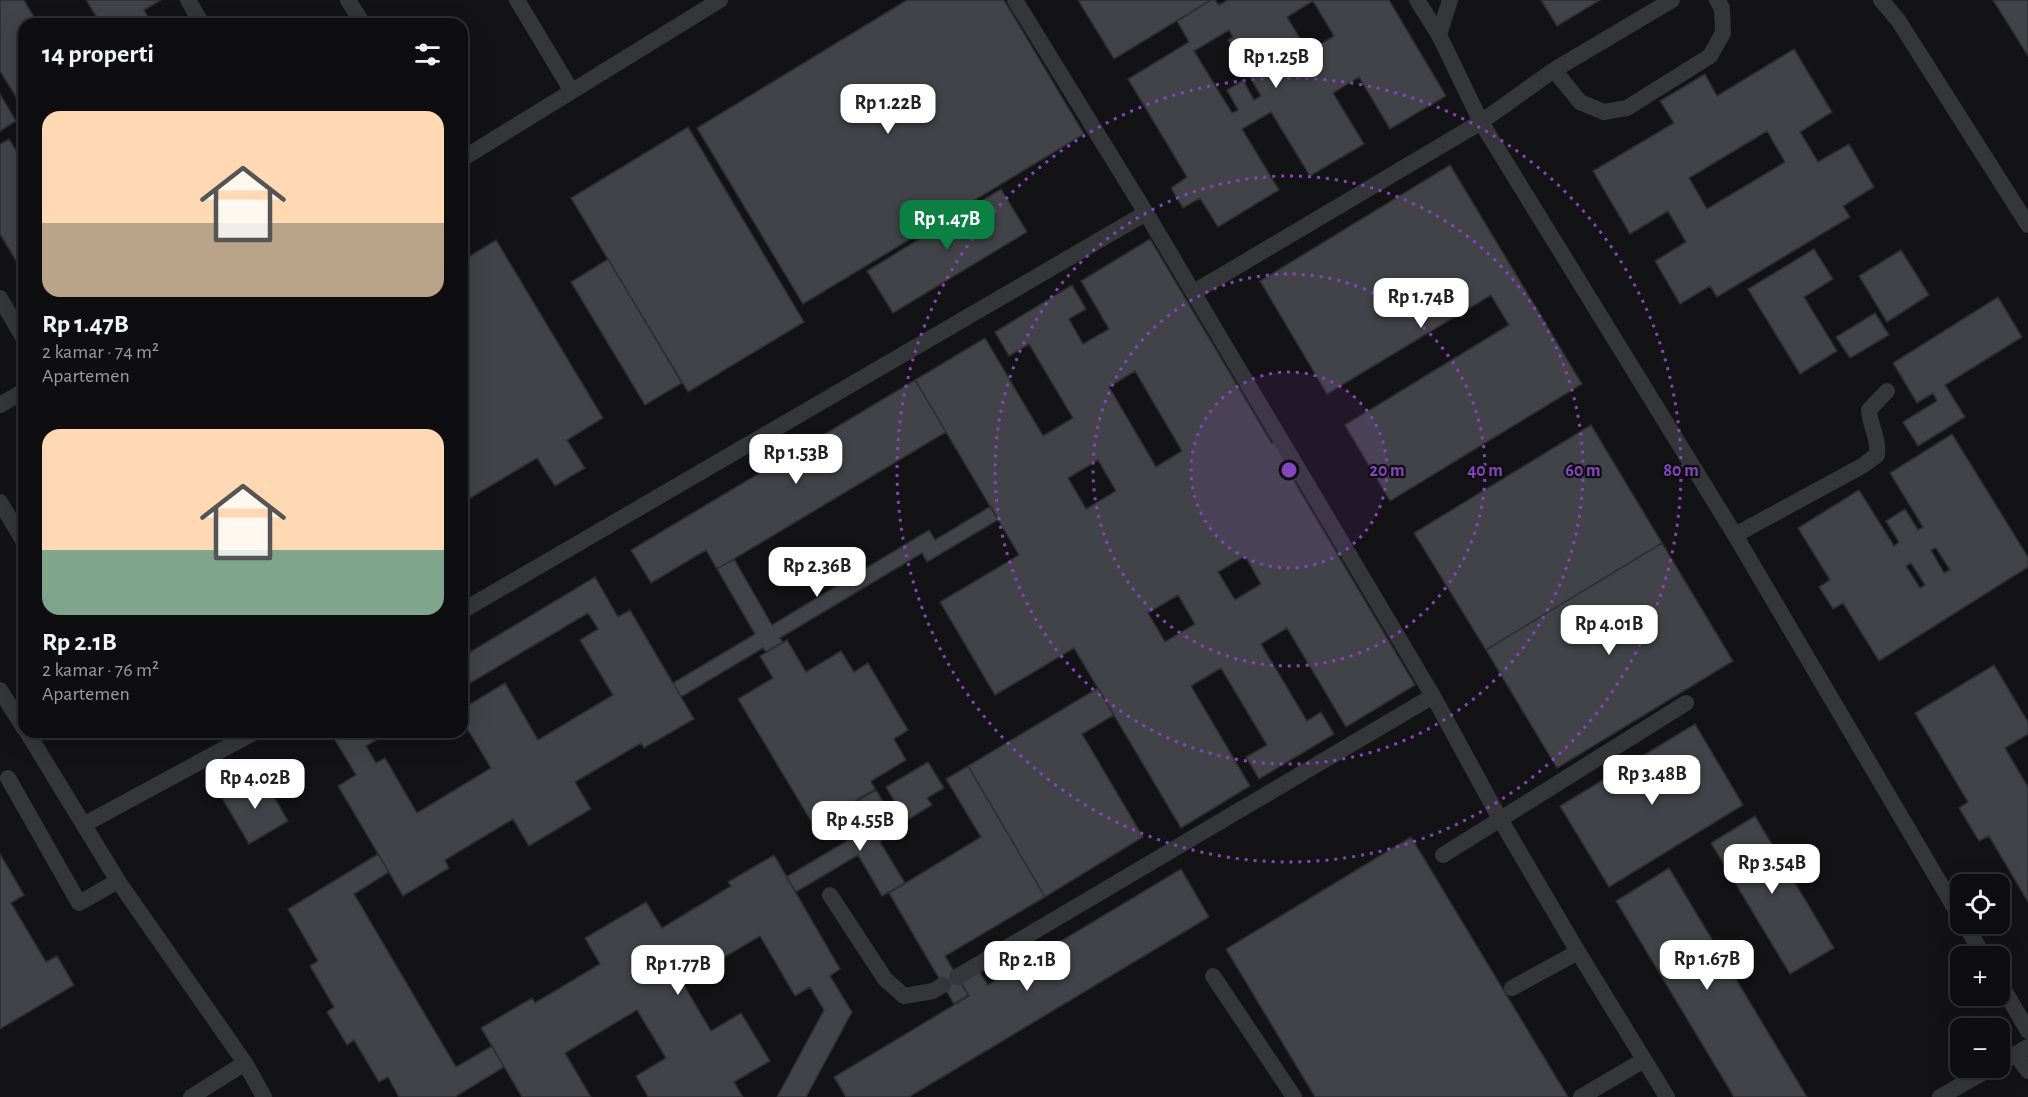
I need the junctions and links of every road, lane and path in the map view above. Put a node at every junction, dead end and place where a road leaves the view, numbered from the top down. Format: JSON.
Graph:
{"nodes":[{"id":1,"x":188,"y":0,"type":"edge"},
{"id":2,"x":348,"y":0,"type":"edge"},
{"id":3,"x":516,"y":0,"type":"edge"},
{"id":4,"x":720,"y":0,"type":"edge"},
{"id":5,"x":1015,"y":0,"type":"edge"},
{"id":6,"x":1417,"y":0,"type":"edge"},
{"id":7,"x":1450,"y":0,"type":"edge"},
{"id":8,"x":1672,"y":0,"type":"edge"},
{"id":9,"x":1717,"y":0,"type":"edge"},
{"id":10,"x":1881,"y":0,"type":"edge"},
{"id":11,"x":198,"y":18,"type":"edge"},
{"id":12,"x":359,"y":18,"type":"edge"},
{"id":13,"x":1439,"y":35,"type":"junction"},
{"id":14,"x":1554,"y":70,"type":"junction"},
{"id":15,"x":571,"y":90,"type":"junction"},
{"id":16,"x":1481,"y":122,"type":"junction"},
{"id":17,"x":468,"y":155,"type":"edge"},
{"id":18,"x":1146,"y":213,"type":"junction"},
{"id":19,"x":2028,"y":225,"type":"edge"},
{"id":20,"x":1194,"y":292,"type":"junction"},
{"id":21,"x":0,"y":298,"type":"edge"},
{"id":22,"x":18,"y":329,"type":"edge"},
{"id":23,"x":1887,"y":391,"type":"dead end"},
{"id":24,"x":18,"y":394,"type":"edge"},
{"id":25,"x":0,"y":405,"type":"edge"},
{"id":26,"x":0,"y":502,"type":"edge"},
{"id":27,"x":18,"y":532,"type":"edge"},
{"id":28,"x":1735,"y":535,"type":"junction"},
{"id":29,"x":468,"y":608,"type":"edge"},
{"id":30,"x":0,"y":690,"type":"edge"},
{"id":31,"x":1433,"y":696,"type":"junction"},
{"id":32,"x":1686,"y":702,"type":"dead end"},
{"id":33,"x":18,"y":718,"type":"edge"},
{"id":34,"x":31,"y":738,"type":"edge"},
{"id":35,"x":234,"y":738,"type":"edge"},
{"id":36,"x":8,"y":778,"type":"dead end"},
{"id":37,"x":1500,"y":819,"type":"junction"},
{"id":38,"x":85,"y":824,"type":"junction"},
{"id":39,"x":1443,"y":855,"type":"dead end"},
{"id":40,"x":117,"y":881,"type":"junction"},
{"id":41,"x":830,"y":894,"type":"dead end"},
{"id":42,"x":1950,"y":899,"type":"edge"},
{"id":43,"x":1578,"y":952,"type":"junction"},
{"id":44,"x":1213,"y":976,"type":"dead end"},
{"id":45,"x":1512,"y":988,"type":"dead end"},
{"id":46,"x":2010,"y":1000,"type":"edge"},
{"id":47,"x":2028,"y":1031,"type":"edge"},
{"id":48,"x":2022,"y":1050,"type":"edge"},
{"id":49,"x":1644,"y":1060,"type":"junction"},
{"id":50,"x":245,"y":1064,"type":"junction"},
{"id":51,"x":2028,"y":1071,"type":"edge"},
{"id":52,"x":1973,"y":1078,"type":"edge"},
{"id":53,"x":191,"y":1097,"type":"edge"},
{"id":54,"x":264,"y":1097,"type":"edge"},
{"id":55,"x":1294,"y":1097,"type":"edge"},
{"id":56,"x":1581,"y":1097,"type":"edge"},
{"id":57,"x":1667,"y":1097,"type":"edge"},
{"id":58,"x":1940,"y":1097,"type":"edge"}],
"edges":[{"from":1,"to":11,"type":"lane"},
{"from":2,"to":12,"type":"lane"},
{"from":3,"to":15,"type":"lane"},
{"from":4,"to":15,"type":"lane"},
{"from":5,"to":18,"type":"lane"},
{"from":6,"to":13,"type":"lane"},
{"from":7,"to":13,"type":"lane"},
{"from":8,"to":14,"type":"lane"},
{"from":9,"to":14,"type":"lane"},
{"from":10,"to":19,"type":"lane"},
{"from":13,"to":16,"type":"lane"},
{"from":14,"to":16,"type":"lane"},
{"from":15,"to":17,"type":"lane"},
{"from":16,"to":20,"type":"lane"},
{"from":16,"to":28,"type":"lane"},
{"from":18,"to":20,"type":"lane"},
{"from":18,"to":29,"type":"lane"},
{"from":20,"to":31,"type":"lane"},
{"from":21,"to":22,"type":"lane"},
{"from":23,"to":28,"type":"lane"},
{"from":24,"to":25,"type":"lane"},
{"from":26,"to":27,"type":"lane"},
{"from":28,"to":42,"type":"lane"},
{"from":30,"to":33,"type":"lane"},
{"from":31,"to":37,"type":"lane"},
{"from":31,"to":41,"type":"lane"},
{"from":32,"to":37,"type":"lane"},
{"from":34,"to":38,"type":"lane"},
{"from":35,"to":38,"type":"lane"},
{"from":36,"to":40,"type":"lane"},
{"from":37,"to":39,"type":"lane"},
{"from":37,"to":43,"type":"lane"},
{"from":38,"to":40,"type":"lane"},
{"from":40,"to":50,"type":"lane"},
{"from":43,"to":45,"type":"lane"},
{"from":43,"to":49,"type":"lane"},
{"from":44,"to":55,"type":"lane"},
{"from":46,"to":47,"type":"lane"},
{"from":48,"to":51,"type":"lane"},
{"from":49,"to":56,"type":"lane"},
{"from":49,"to":57,"type":"lane"},
{"from":50,"to":53,"type":"lane"},
{"from":50,"to":54,"type":"lane"},
{"from":52,"to":58,"type":"lane"}]}
